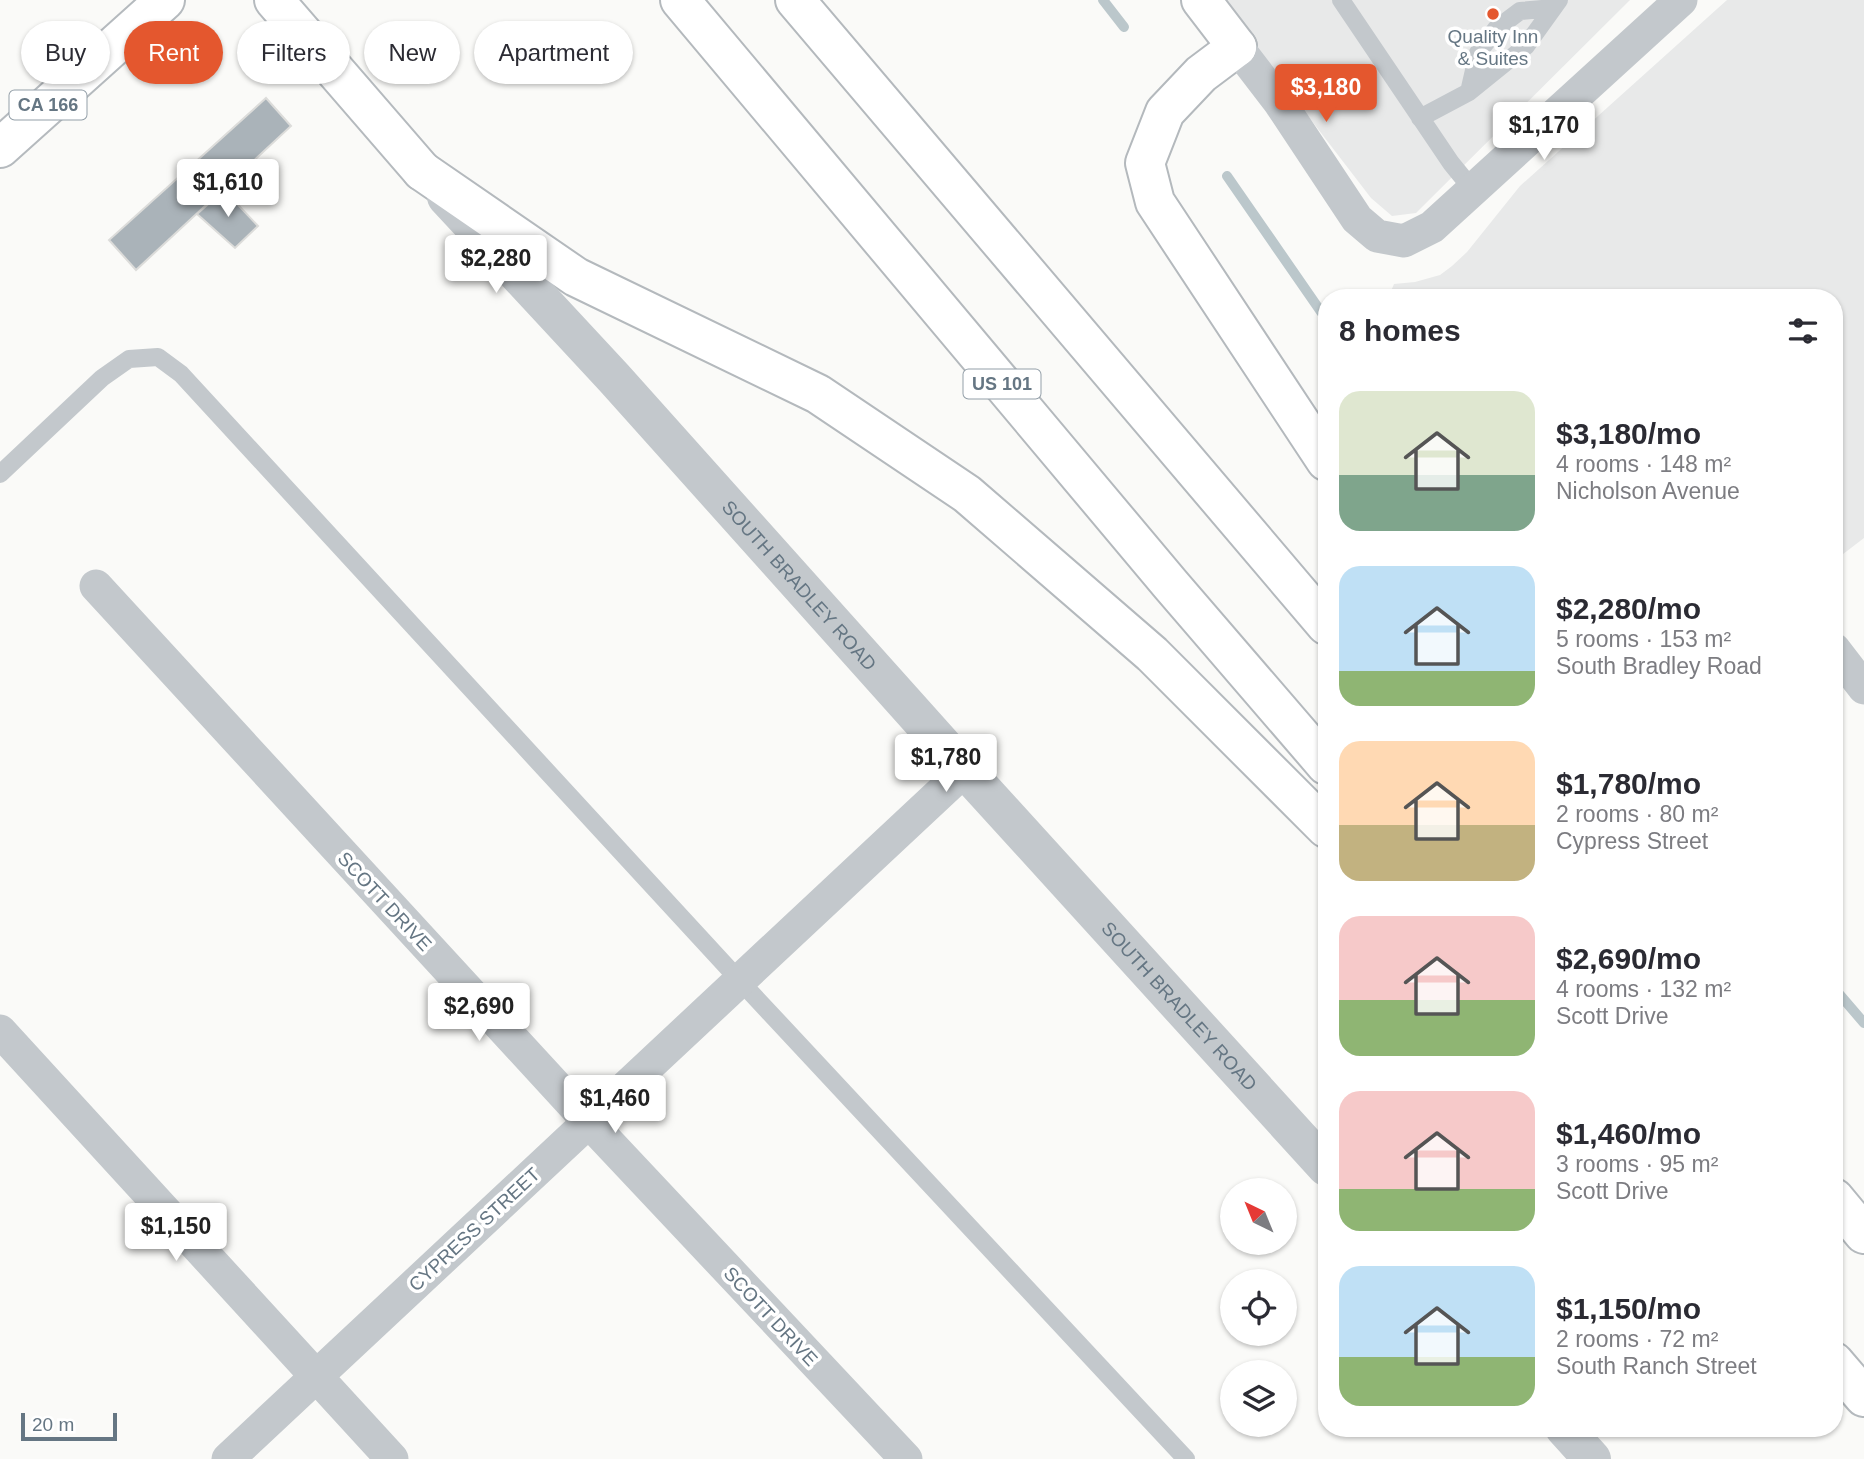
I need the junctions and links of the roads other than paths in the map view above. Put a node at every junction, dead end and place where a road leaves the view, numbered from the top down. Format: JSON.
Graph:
{"nodes":[{"id":1,"x":165,"y":0,"type":"edge"},
{"id":2,"x":274,"y":0,"type":"edge"},
{"id":3,"x":680,"y":0,"type":"edge"},
{"id":4,"x":795,"y":0,"type":"edge"},
{"id":5,"x":1201,"y":0,"type":"edge"},
{"id":6,"x":1341,"y":0,"type":"edge"},
{"id":7,"x":1681,"y":0,"type":"edge"},
{"id":8,"x":1556,"y":4,"type":"edge"},
{"id":9,"x":1237,"y":47,"type":"junction"},
{"id":10,"x":1469,"y":92,"type":"junction"},
{"id":11,"x":1420,"y":118,"type":"junction"},
{"id":12,"x":0,"y":148,"type":"edge"},
{"id":13,"x":422,"y":172,"type":"junction"},
{"id":14,"x":1473,"y":190,"type":"junction"},
{"id":15,"x":1318,"y":449,"type":"edge"},
{"id":16,"x":0,"y":474,"type":"edge"},
{"id":17,"x":96,"y":586,"type":"dead end"},
{"id":18,"x":1318,"y":616,"type":"edge"},
{"id":19,"x":1843,"y":661,"type":"edge"},
{"id":20,"x":1864,"y":688,"type":"edge"},
{"id":21,"x":1318,"y":756,"type":"edge"},
{"id":22,"x":965,"y":770,"type":"junction"},
{"id":23,"x":1318,"y":820,"type":"edge"},
{"id":24,"x":740,"y":981,"type":"junction"},
{"id":25,"x":0,"y":1031,"type":"edge"},
{"id":26,"x":589,"y":1122,"type":"junction"},
{"id":27,"x":1318,"y":1158,"type":"edge"},
{"id":28,"x":1843,"y":1209,"type":"edge"},
{"id":29,"x":1864,"y":1234,"type":"edge"},
{"id":30,"x":1843,"y":1372,"type":"edge"},
{"id":31,"x":316,"y":1377,"type":"junction"},
{"id":32,"x":1864,"y":1396,"type":"edge"},
{"id":33,"x":1572,"y":1437,"type":"edge"},
{"id":34,"x":228,"y":1459,"type":"edge"},
{"id":35,"x":392,"y":1459,"type":"edge"},
{"id":36,"x":906,"y":1459,"type":"edge"},
{"id":37,"x":1186,"y":1459,"type":"edge"},
{"id":38,"x":1592,"y":1459,"type":"edge"}],
"edges":[{"from":1,"to":12,"type":"main road","number":"CA 166"},
{"from":2,"to":13,"type":"main road","name":"SOUTH BRADLEY ROAD"},
{"from":3,"to":21,"type":"main road","number":"US 101"},
{"from":4,"to":18,"type":"main road"},
{"from":5,"to":9,"type":"main road"},
{"from":6,"to":11,"type":"lane"},
{"from":7,"to":14,"type":"street"},
{"from":8,"to":10,"type":"lane"},
{"from":8,"to":10,"type":"lane"},
{"from":9,"to":14,"type":"street"},
{"from":9,"to":15,"type":"main road"},
{"from":10,"to":11,"type":"lane"},
{"from":11,"to":14,"type":"lane"},
{"from":13,"to":22,"type":"street","name":"SOUTH BRADLEY ROAD"},
{"from":13,"to":23,"type":"main road"},
{"from":16,"to":24,"type":"lane"},
{"from":17,"to":26,"type":"street","name":"SCOTT DRIVE"},
{"from":19,"to":20,"type":"street"},
{"from":22,"to":24,"type":"street","name":"CYPRESS STREET"},
{"from":22,"to":27,"type":"street","name":"SOUTH BRADLEY ROAD"},
{"from":24,"to":26,"type":"street","name":"CYPRESS STREET"},
{"from":24,"to":37,"type":"lane"},
{"from":25,"to":31,"type":"street"},
{"from":26,"to":31,"type":"street","name":"CYPRESS STREET"},
{"from":26,"to":36,"type":"street","name":"SCOTT DRIVE"},
{"from":28,"to":29,"type":"main road"},
{"from":30,"to":32,"type":"main road"},
{"from":31,"to":34,"type":"street","name":"CYPRESS STREET"},
{"from":31,"to":35,"type":"street"},
{"from":33,"to":38,"type":"street"}]}
